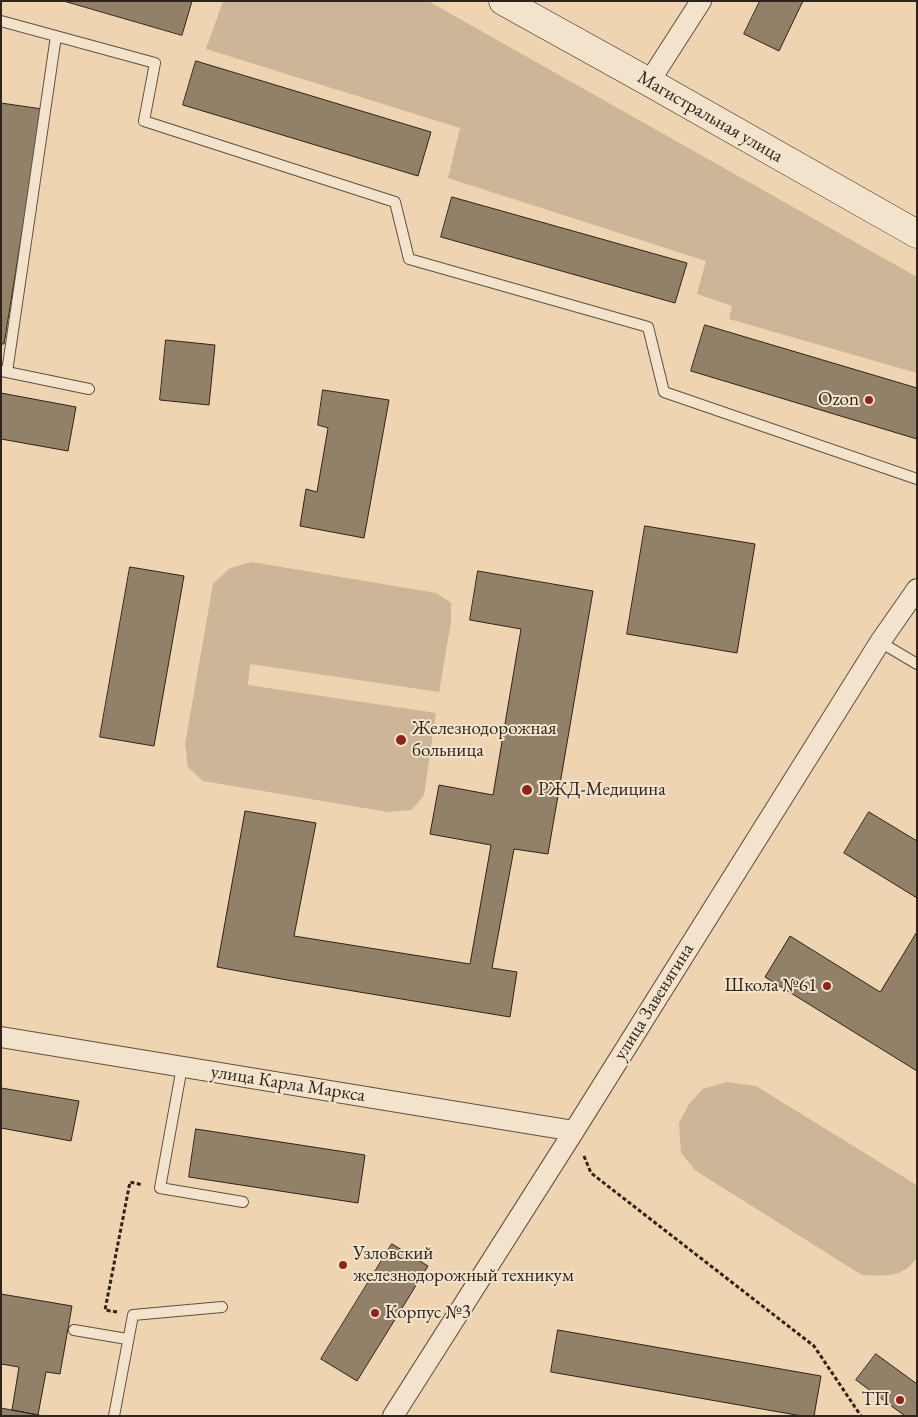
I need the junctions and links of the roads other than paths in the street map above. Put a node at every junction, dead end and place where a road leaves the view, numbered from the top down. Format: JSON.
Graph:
{"nodes":[{"id":1,"x":503,"y":1,"type":"edge"},
{"id":2,"x":701,"y":1,"type":"edge"},
{"id":3,"x":1,"y":21,"type":"edge"},
{"id":4,"x":56,"y":36,"type":"junction"},
{"id":5,"x":649,"y":82,"type":"junction"},
{"id":6,"x":917,"y":234,"type":"edge"},
{"id":7,"x":4,"y":372,"type":"edge"},
{"id":8,"x":89,"y":390,"type":"dead end"},
{"id":9,"x":917,"y":479,"type":"edge"},
{"id":10,"x":917,"y":590,"type":"edge"},
{"id":11,"x":880,"y":642,"type":"junction"},
{"id":12,"x":917,"y":664,"type":"edge"},
{"id":13,"x":1,"y":1037,"type":"edge"},
{"id":14,"x":182,"y":1067,"type":"junction"},
{"id":15,"x":574,"y":1131,"type":"junction"},
{"id":16,"x":243,"y":1202,"type":"dead end"},
{"id":17,"x":222,"y":1307,"type":"dead end"},
{"id":18,"x":74,"y":1330,"type":"dead end"},
{"id":19,"x":127,"y":1339,"type":"junction"},
{"id":20,"x":114,"y":1416,"type":"edge"},
{"id":21,"x":393,"y":1416,"type":"edge"}],
"edges":[{"from":1,"to":5,"type":"main road","name":"Магистральная улица"},
{"from":2,"to":5,"type":"street"},
{"from":3,"to":4,"type":"lane"},
{"from":4,"to":7,"type":"lane"},
{"from":4,"to":9,"type":"lane"},
{"from":5,"to":6,"type":"main road","name":"Магистральная улица"},
{"from":7,"to":8,"type":"lane"},
{"from":10,"to":11,"type":"street","name":"улица Завенягина"},
{"from":11,"to":12,"type":"lane"},
{"from":11,"to":15,"type":"street","name":"улица Завенягина"},
{"from":13,"to":14,"type":"street","name":"улица Карла Маркса"},
{"from":14,"to":15,"type":"street","name":"улица Карла Маркса"},
{"from":14,"to":16,"type":"lane"},
{"from":15,"to":21,"type":"street","name":"улица Завенягина"},
{"from":17,"to":19,"type":"lane"},
{"from":18,"to":19,"type":"lane"},
{"from":19,"to":20,"type":"lane"}]}
